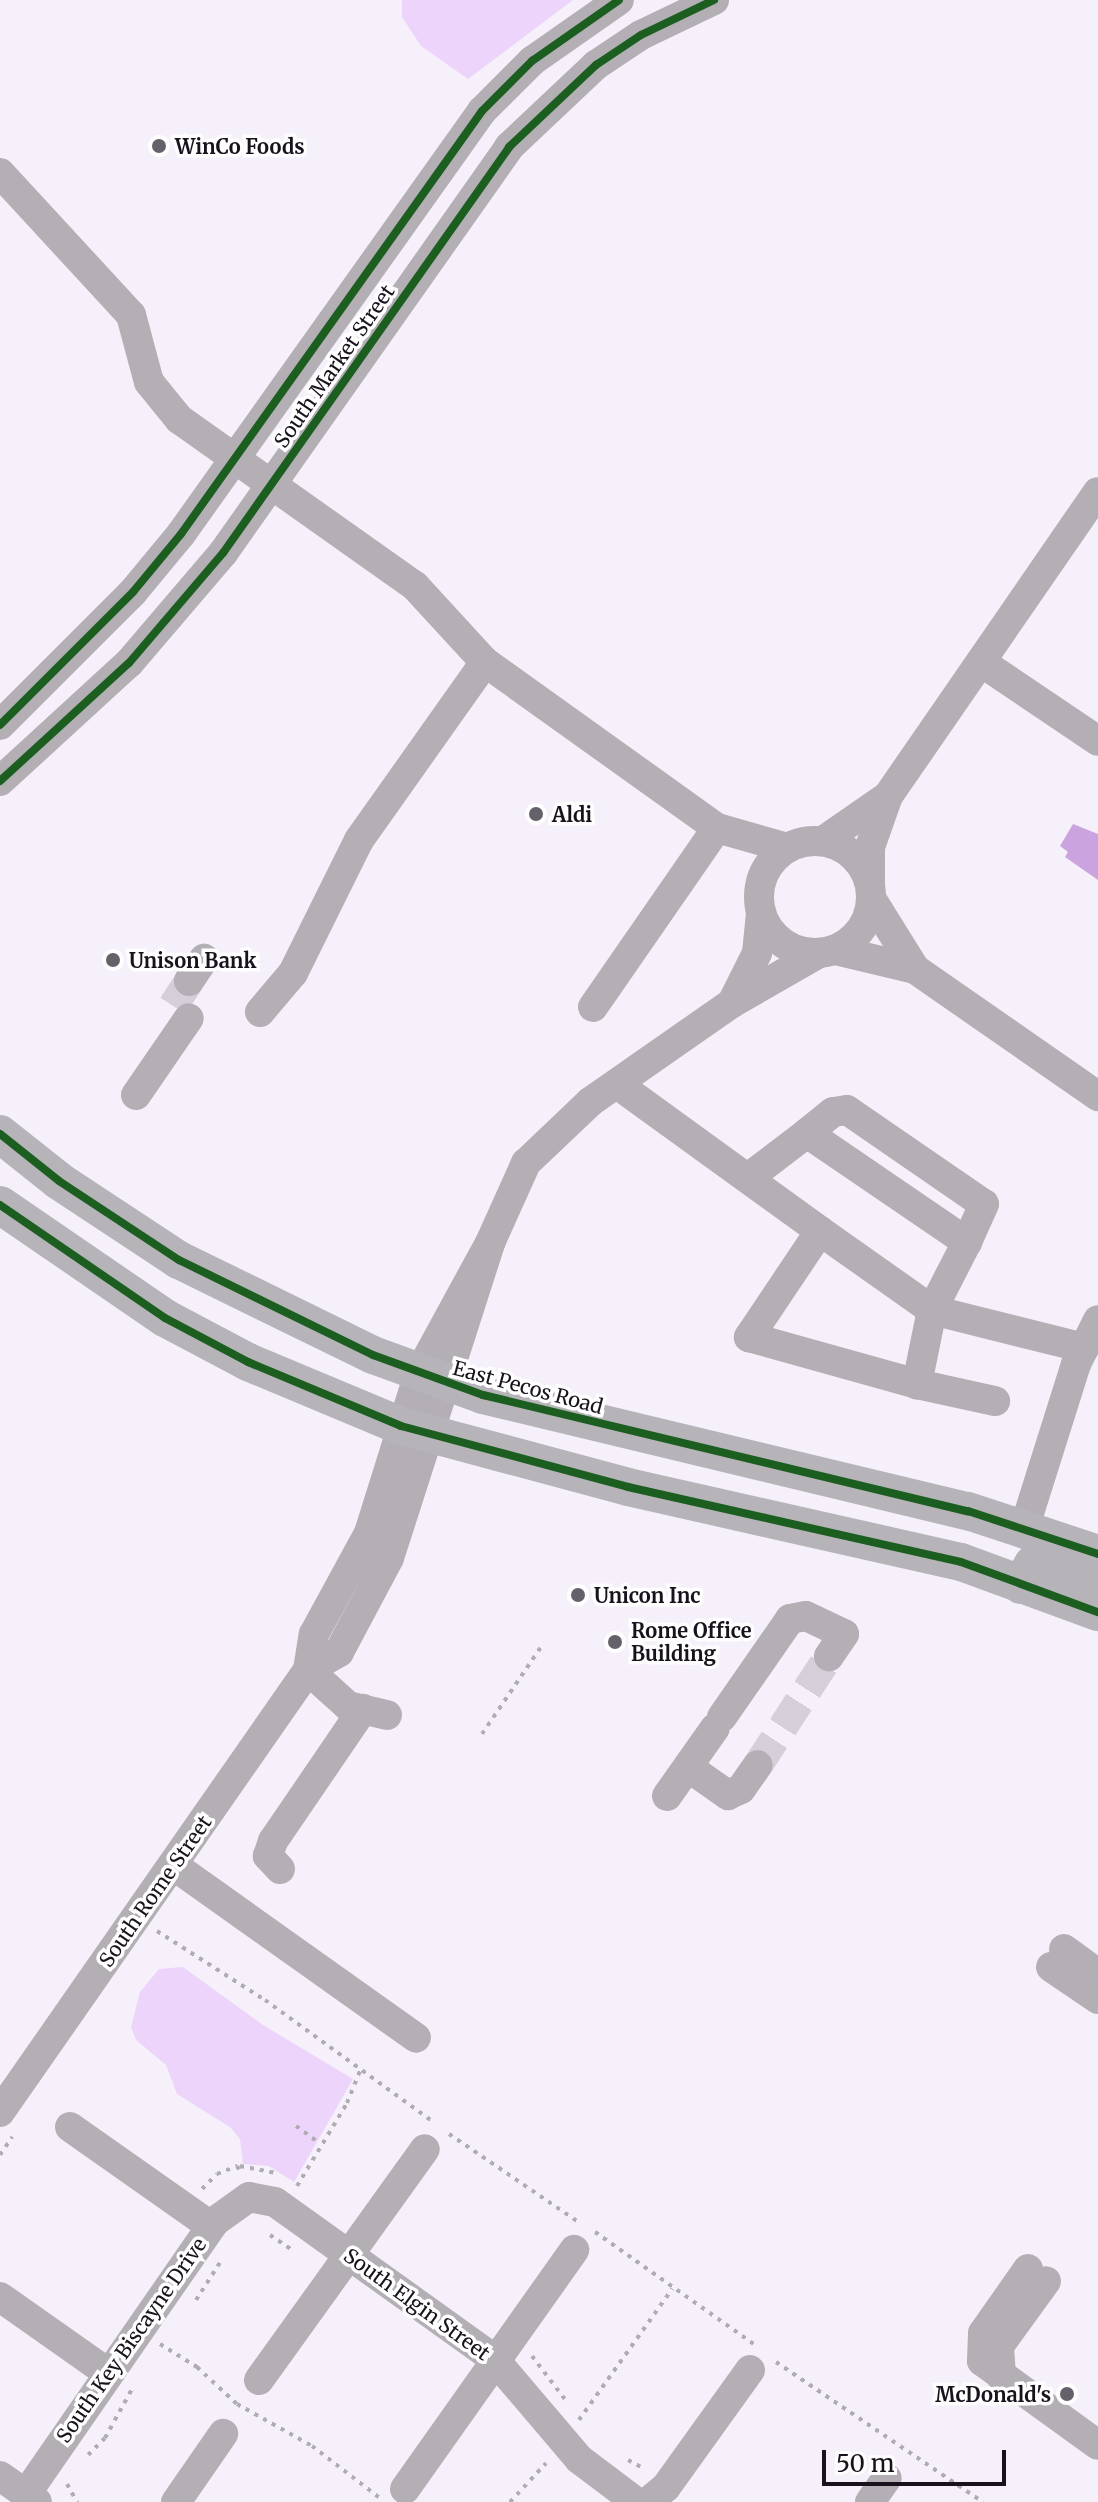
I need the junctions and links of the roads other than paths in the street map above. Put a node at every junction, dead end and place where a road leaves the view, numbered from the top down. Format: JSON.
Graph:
{"nodes":[{"id":1,"x":619,"y":0,"type":"edge"},
{"id":2,"x":714,"y":0,"type":"edge"},
{"id":3,"x":0,"y":173,"type":"edge"},
{"id":4,"x":236,"y":458,"type":"junction"},
{"id":5,"x":271,"y":483,"type":"junction"},
{"id":6,"x":1098,"y":492,"type":"edge"},
{"id":7,"x":485,"y":662,"type":"junction"},
{"id":8,"x":981,"y":662,"type":"junction"},
{"id":9,"x":0,"y":725,"type":"edge"},
{"id":10,"x":1096,"y":736,"type":"edge"},
{"id":11,"x":0,"y":781,"type":"edge"},
{"id":12,"x":888,"y":796,"type":"junction"},
{"id":13,"x":721,"y":830,"type":"junction"},
{"id":14,"x":823,"y":841,"type":"junction"},
{"id":15,"x":787,"y":848,"type":"junction"},
{"id":16,"x":871,"y":892,"type":"junction"},
{"id":17,"x":760,"y":903,"type":"junction"},
{"id":18,"x":827,"y":951,"type":"junction"},
{"id":19,"x":915,"y":969,"type":"junction"},
{"id":20,"x":196,"y":989,"type":"tunnel mouth"},
{"id":21,"x":732,"y":1003,"type":"junction"},
{"id":22,"x":593,"y":1007,"type":"dead end"},
{"id":23,"x":260,"y":1012,"type":"dead end"},
{"id":24,"x":617,"y":1084,"type":"junction"},
{"id":25,"x":128,"y":1090,"type":"dead end"},
{"id":26,"x":1098,"y":1096,"type":"edge"},
{"id":27,"x":807,"y":1133,"type":"junction"},
{"id":28,"x":0,"y":1134,"type":"edge"},
{"id":29,"x":748,"y":1178,"type":"junction"},
{"id":30,"x":0,"y":1205,"type":"edge"},
{"id":31,"x":820,"y":1231,"type":"junction"},
{"id":32,"x":967,"y":1242,"type":"junction"},
{"id":33,"x":932,"y":1310,"type":"junction"},
{"id":34,"x":1098,"y":1320,"type":"edge"},
{"id":35,"x":1084,"y":1348,"type":"junction"},
{"id":36,"x":434,"y":1378,"type":"junction"},
{"id":37,"x":917,"y":1384,"type":"junction"},
{"id":38,"x":995,"y":1401,"type":"dead end"},
{"id":39,"x":416,"y":1431,"type":"junction"},
{"id":40,"x":1024,"y":1529,"type":"junction"},
{"id":41,"x":1098,"y":1554,"type":"edge"},
{"id":42,"x":1098,"y":1584,"type":"edge"},
{"id":43,"x":1021,"y":1585,"type":"junction"},
{"id":44,"x":1098,"y":1612,"type":"edge"},
{"id":45,"x":829,"y":1656,"type":"tunnel mouth"},
{"id":46,"x":308,"y":1670,"type":"junction"},
{"id":47,"x":758,"y":1765,"type":"tunnel mouth"},
{"id":48,"x":688,"y":1767,"type":"junction"},
{"id":49,"x":667,"y":1796,"type":"dead end"},
{"id":50,"x":173,"y":1865,"type":"junction"},
{"id":51,"x":280,"y":1869,"type":"dead end"},
{"id":52,"x":1098,"y":1974,"type":"edge"},
{"id":53,"x":1098,"y":1999,"type":"edge"},
{"id":54,"x":416,"y":2038,"type":"dead end"},
{"id":55,"x":0,"y":2112,"type":"edge"},
{"id":56,"x":70,"y":2127,"type":"dead end"},
{"id":57,"x":425,"y":2149,"type":"dead end"},
{"id":58,"x":249,"y":2197,"type":"joint"},
{"id":59,"x":211,"y":2226,"type":"junction"},
{"id":60,"x":574,"y":2250,"type":"dead end"},
{"id":61,"x":341,"y":2266,"type":"junction"},
{"id":62,"x":1037,"y":2275,"type":"dead end"},
{"id":63,"x":0,"y":2297,"type":"edge"},
{"id":64,"x":494,"y":2359,"type":"junction"},
{"id":65,"x":760,"y":2359,"type":"road end"},
{"id":66,"x":108,"y":2373,"type":"junction"},
{"id":67,"x":259,"y":2380,"type":"dead end"},
{"id":68,"x":223,"y":2434,"type":"dead end"},
{"id":69,"x":1098,"y":2445,"type":"edge"},
{"id":70,"x":0,"y":2476,"type":"edge"},
{"id":71,"x":395,"y":2496,"type":"edge"},
{"id":72,"x":32,"y":2498,"type":"edge"},
{"id":73,"x":176,"y":2502,"type":"edge"},
{"id":74,"x":636,"y":2502,"type":"edge"},
{"id":75,"x":648,"y":2502,"type":"edge"}],
"edges":[{"from":1,"to":4,"type":"street","name":"South Market Street"},
{"from":2,"to":5,"type":"street","name":"South Market Street"},
{"from":3,"to":4,"type":"street"},
{"from":4,"to":5,"type":"street"},
{"from":4,"to":9,"type":"street","name":"South Market Street"},
{"from":5,"to":7,"type":"street"},
{"from":5,"to":11,"type":"street","name":"South Market Street"},
{"from":6,"to":8,"type":"street"},
{"from":7,"to":13,"type":"street"},
{"from":7,"to":23,"type":"street"},
{"from":8,"to":10,"type":"street"},
{"from":8,"to":12,"type":"street"},
{"from":12,"to":14,"type":"street"},
{"from":12,"to":16,"type":"street"},
{"from":13,"to":15,"type":"street"},
{"from":13,"to":17,"type":"street"},
{"from":13,"to":22,"type":"street"},
{"from":14,"to":15,"type":"street"},
{"from":14,"to":16,"type":"street"},
{"from":15,"to":17,"type":"street"},
{"from":16,"to":18,"type":"street"},
{"from":16,"to":19,"type":"street"},
{"from":17,"to":18,"type":"street"},
{"from":17,"to":21,"type":"street"},
{"from":18,"to":19,"type":"street"},
{"from":18,"to":21,"type":"street","name":"South Rome Street"},
{"from":19,"to":26,"type":"street"},
{"from":20,"to":25,"type":"street"},
{"from":21,"to":24,"type":"street","name":"South Rome Street"},
{"from":24,"to":29,"type":"street"},
{"from":24,"to":36,"type":"street","name":"South Rome Street"},
{"from":27,"to":29,"type":"street"},
{"from":27,"to":32,"type":"street"},
{"from":27,"to":32,"type":"street"},
{"from":28,"to":36,"type":"main road","name":"East Pecos Road"},
{"from":29,"to":31,"type":"street"},
{"from":30,"to":39,"type":"main road"},
{"from":31,"to":33,"type":"street"},
{"from":31,"to":37,"type":"street"},
{"from":32,"to":33,"type":"street"},
{"from":33,"to":35,"type":"street"},
{"from":33,"to":37,"type":"street"},
{"from":34,"to":35,"type":"street"},
{"from":35,"to":40,"type":"street"},
{"from":36,"to":39,"type":"street","name":"South Rome Street"},
{"from":36,"to":40,"type":"main road","name":"East Pecos Road"},
{"from":37,"to":38,"type":"street"},
{"from":39,"to":43,"type":"main road"},
{"from":39,"to":46,"type":"street","name":"South Rome Street"},
{"from":40,"to":41,"type":"main road","name":"East Pecos Road"},
{"from":42,"to":43,"type":"main road"},
{"from":43,"to":44,"type":"main road"},
{"from":45,"to":48,"type":"street"},
{"from":46,"to":50,"type":"street","name":"South Rome Street"},
{"from":46,"to":51,"type":"street"},
{"from":47,"to":48,"type":"street"},
{"from":48,"to":49,"type":"street"},
{"from":50,"to":54,"type":"street"},
{"from":50,"to":55,"type":"street","name":"South Rome Street"},
{"from":52,"to":53,"type":"street"},
{"from":56,"to":59,"type":"street"},
{"from":57,"to":61,"type":"street"},
{"from":58,"to":59,"type":"street","name":"South Key Biscayne Drive"},
{"from":58,"to":61,"type":"street","name":"South Elgin Street"},
{"from":59,"to":66,"type":"street","name":"South Key Biscayne Drive"},
{"from":60,"to":64,"type":"street"},
{"from":61,"to":64,"type":"street","name":"South Elgin Street"},
{"from":61,"to":67,"type":"street"},
{"from":62,"to":69,"type":"street"},
{"from":63,"to":66,"type":"street"},
{"from":64,"to":71,"type":"street"},
{"from":64,"to":74,"type":"street","name":"South Elgin Street"},
{"from":65,"to":75,"type":"street"},
{"from":66,"to":72,"type":"street","name":"South Key Biscayne Drive"},
{"from":68,"to":73,"type":"street"},
{"from":70,"to":72,"type":"street"}]}
